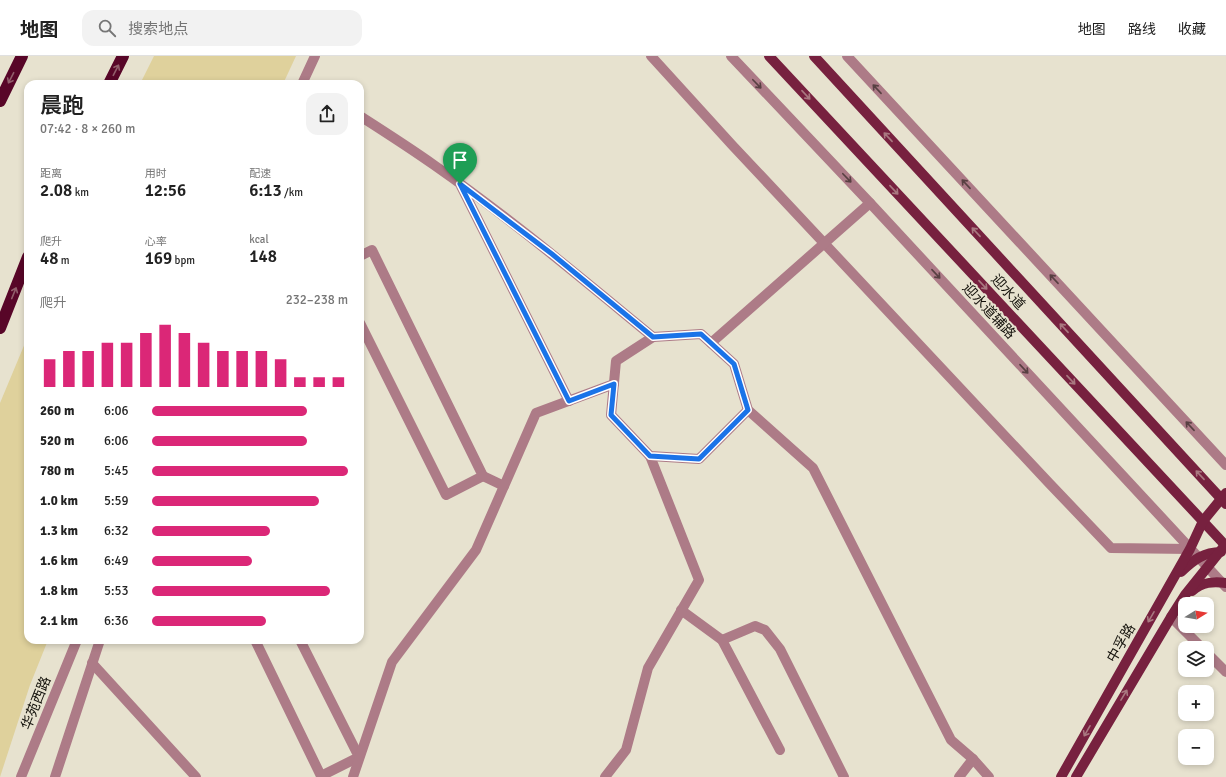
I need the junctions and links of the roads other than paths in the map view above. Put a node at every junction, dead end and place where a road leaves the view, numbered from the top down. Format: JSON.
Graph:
{"nodes":[{"id":1,"x":22,"y":56,"type":"edge"},
{"id":2,"x":123,"y":56,"type":"edge"},
{"id":3,"x":315,"y":56,"type":"edge"},
{"id":4,"x":651,"y":56,"type":"edge"},
{"id":5,"x":730,"y":56,"type":"edge"},
{"id":6,"x":770,"y":56,"type":"edge"},
{"id":7,"x":814,"y":56,"type":"edge"},
{"id":8,"x":847,"y":56,"type":"edge"},
{"id":9,"x":111,"y":80,"type":"edge"},
{"id":10,"x":303,"y":80,"type":"edge"},
{"id":11,"x":0,"y":100,"type":"edge"},
{"id":12,"x":364,"y":119,"type":"edge"},
{"id":13,"x":460,"y":184,"type":"junction"},
{"id":14,"x":870,"y":203,"type":"junction"},
{"id":15,"x":824,"y":243,"type":"junction"},
{"id":16,"x":364,"y":254,"type":"edge"},
{"id":17,"x":24,"y":267,"type":"edge"},
{"id":18,"x":0,"y":328,"type":"edge"},
{"id":19,"x":364,"y":331,"type":"edge"},
{"id":20,"x":653,"y":337,"type":"junction"},
{"id":21,"x":711,"y":343,"type":"junction"},
{"id":22,"x":614,"y":384,"type":"junction"},
{"id":23,"x":569,"y":401,"type":"junction"},
{"id":24,"x":748,"y":410,"type":"junction"},
{"id":25,"x":650,"y":456,"type":"junction"},
{"id":26,"x":1226,"y":465,"type":"edge"},
{"id":27,"x":483,"y":476,"type":"junction"},
{"id":28,"x":504,"y":486,"type":"junction"},
{"id":29,"x":1224,"y":499,"type":"edge"},
{"id":30,"x":1203,"y":522,"type":"junction"},
{"id":31,"x":1224,"y":548,"type":"edge"},
{"id":32,"x":1190,"y":549,"type":"junction"},
{"id":33,"x":1198,"y":557,"type":"junction"},
{"id":34,"x":1208,"y":566,"type":"junction"},
{"id":35,"x":1171,"y":584,"type":"junction"},
{"id":36,"x":1225,"y":584,"type":"edge"},
{"id":37,"x":1185,"y":596,"type":"junction"},
{"id":38,"x":682,"y":610,"type":"junction"},
{"id":39,"x":1171,"y":618,"type":"junction"},
{"id":40,"x":722,"y":640,"type":"junction"},
{"id":41,"x":1195,"y":641,"type":"edge"},
{"id":42,"x":75,"y":644,"type":"edge"},
{"id":43,"x":99,"y":644,"type":"edge"},
{"id":44,"x":257,"y":644,"type":"edge"},
{"id":45,"x":302,"y":644,"type":"edge"},
{"id":46,"x":1214,"y":660,"type":"edge"},
{"id":47,"x":92,"y":663,"type":"junction"},
{"id":48,"x":1226,"y":672,"type":"edge"},
{"id":49,"x":780,"y":750,"type":"dead end"},
{"id":50,"x":360,"y":757,"type":"junction"},
{"id":51,"x":973,"y":759,"type":"junction"},
{"id":52,"x":21,"y":777,"type":"edge"},
{"id":53,"x":55,"y":777,"type":"edge"},
{"id":54,"x":196,"y":777,"type":"edge"},
{"id":55,"x":353,"y":777,"type":"edge"},
{"id":56,"x":605,"y":777,"type":"edge"},
{"id":57,"x":844,"y":777,"type":"edge"},
{"id":58,"x":960,"y":777,"type":"edge"},
{"id":59,"x":989,"y":777,"type":"edge"},
{"id":60,"x":1061,"y":777,"type":"edge"},
{"id":61,"x":1076,"y":777,"type":"edge"}],
"edges":[{"from":1,"to":11,"type":"highway","one_way":true},
{"from":9,"to":2,"type":"highway","one_way":true},
{"from":3,"to":10,"type":"street"},
{"from":4,"to":15,"type":"street"},
{"from":5,"to":14,"type":"street","name":"迎水道辅路","one_way":true},
{"from":6,"to":30,"type":"main road","name":"迎水道","one_way":true},
{"from":29,"to":7,"type":"main road","name":"迎水道","one_way":true},
{"from":26,"to":8,"type":"street","one_way":true},
{"from":12,"to":13,"type":"street"},
{"from":13,"to":20,"type":"street"},
{"from":13,"to":23,"type":"street"},
{"from":14,"to":15,"type":"street"},
{"from":14,"to":32,"type":"street","name":"迎水道辅路","one_way":true},
{"from":15,"to":21,"type":"street"},
{"from":15,"to":32,"type":"street"},
{"from":16,"to":27,"type":"street"},
{"from":18,"to":17,"type":"highway","one_way":true},
{"from":19,"to":27,"type":"street"},
{"from":20,"to":21,"type":"street"},
{"from":20,"to":22,"type":"street"},
{"from":21,"to":24,"type":"street"},
{"from":22,"to":23,"type":"street"},
{"from":22,"to":25,"type":"street"},
{"from":23,"to":28,"type":"street"},
{"from":24,"to":25,"type":"street"},
{"from":24,"to":51,"type":"street"},
{"from":25,"to":38,"type":"street"},
{"from":27,"to":28,"type":"street"},
{"from":28,"to":50,"type":"street"},
{"from":29,"to":30,"type":"main road","name":"中孚路"},
{"from":30,"to":31,"type":"main road","name":"迎水道"},
{"from":30,"to":32,"type":"main road","name":"中孚路"},
{"from":31,"to":33,"type":"main road"},
{"from":31,"to":34,"type":"main road"},
{"from":32,"to":33,"type":"street","name":"迎水道辅路"},
{"from":32,"to":35,"type":"main road","name":"中孚路"},
{"from":33,"to":34,"type":"street","name":"迎水道辅路"},
{"from":33,"to":35,"type":"main road"},
{"from":34,"to":36,"type":"street","name":"迎水道辅路"},
{"from":34,"to":37,"type":"main road"},
{"from":35,"to":60,"type":"main road","name":"中孚路","one_way":true},
{"from":36,"to":37,"type":"main road"},
{"from":37,"to":39,"type":"main road"},
{"from":38,"to":40,"type":"street"},
{"from":38,"to":56,"type":"street"},
{"from":39,"to":41,"type":"street"},
{"from":61,"to":39,"type":"main road","one_way":true},
{"from":40,"to":49,"type":"street"},
{"from":40,"to":57,"type":"street"},
{"from":42,"to":52,"type":"street","name":"华苑西路"},
{"from":43,"to":47,"type":"street"},
{"from":44,"to":50,"type":"street"},
{"from":45,"to":50,"type":"street"},
{"from":46,"to":48,"type":"street"},
{"from":47,"to":53,"type":"street"},
{"from":47,"to":54,"type":"street"},
{"from":50,"to":55,"type":"street"},
{"from":51,"to":58,"type":"street"},
{"from":51,"to":59,"type":"street"}]}
